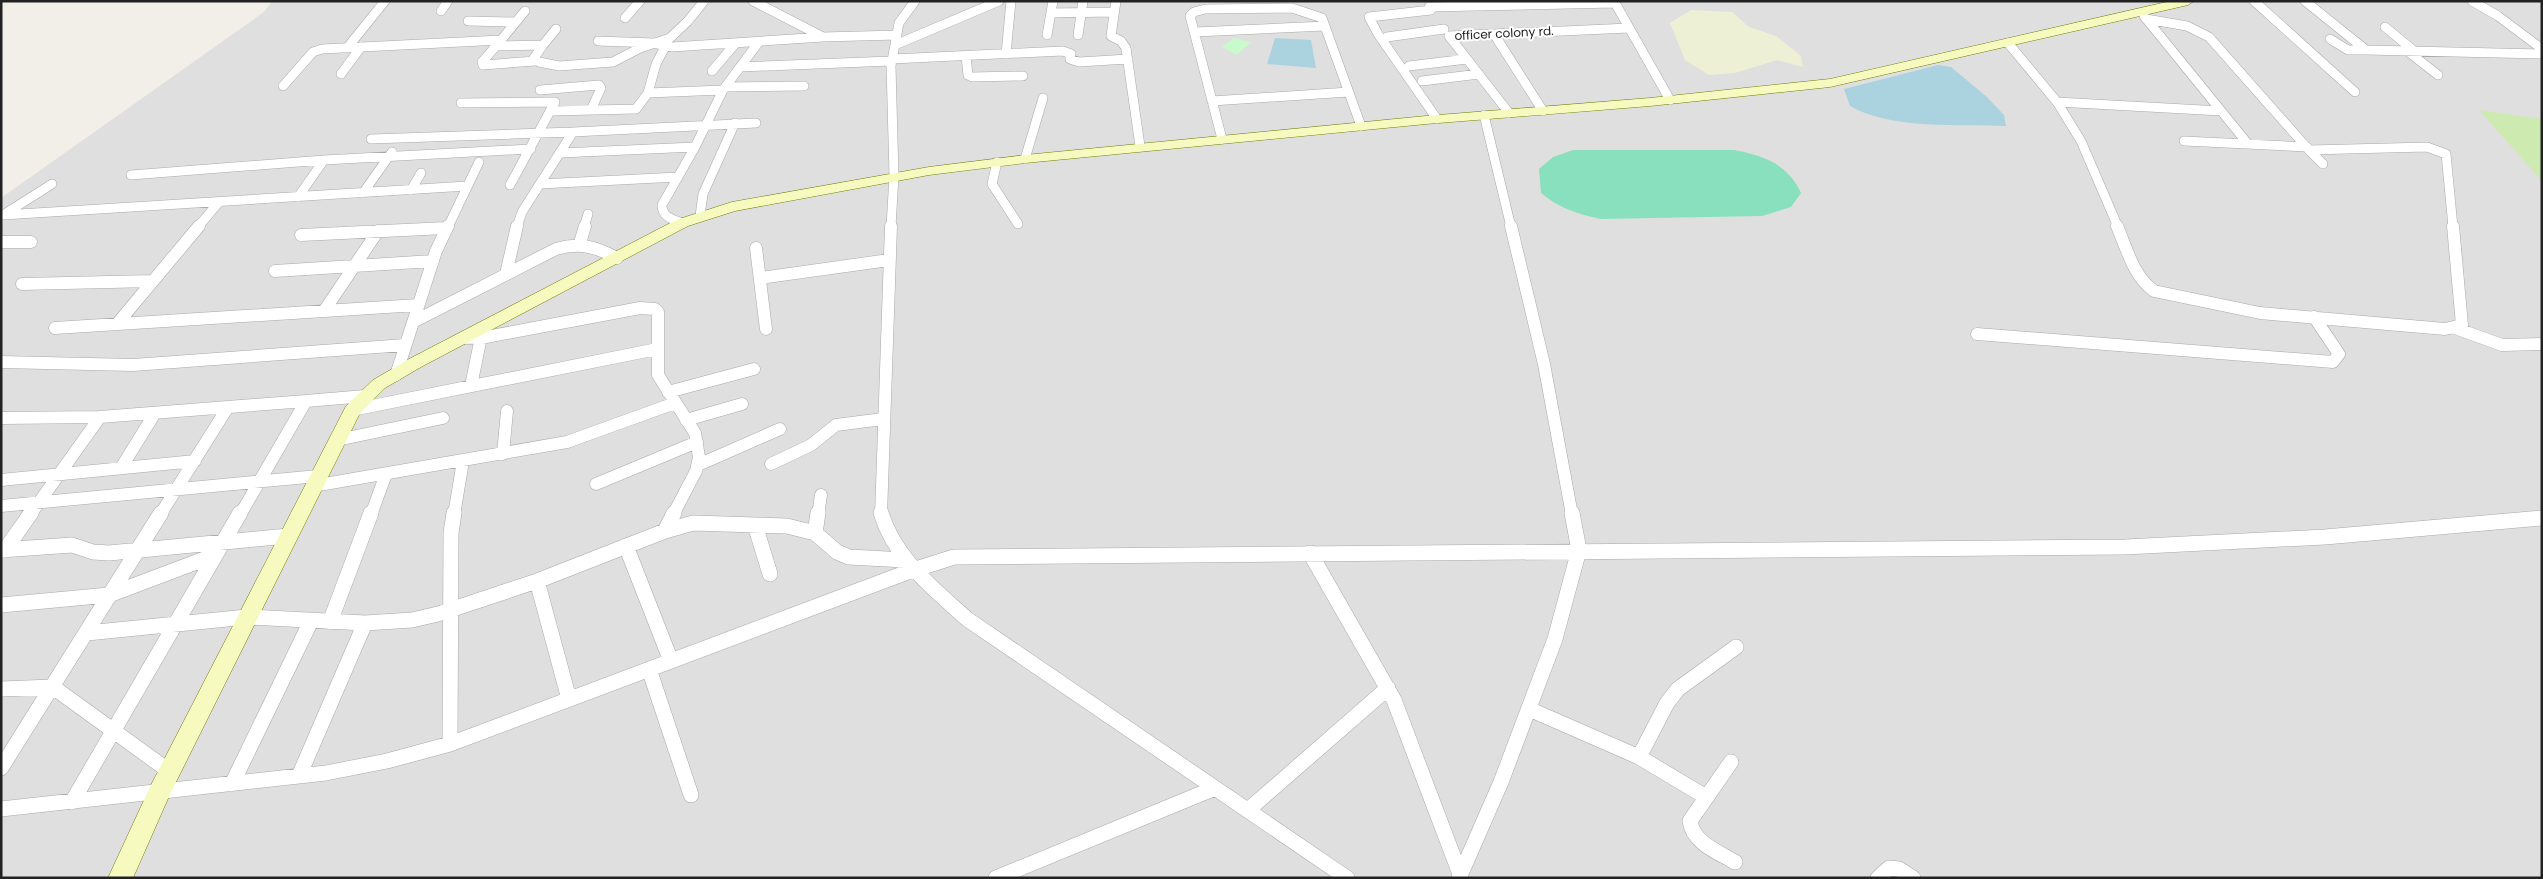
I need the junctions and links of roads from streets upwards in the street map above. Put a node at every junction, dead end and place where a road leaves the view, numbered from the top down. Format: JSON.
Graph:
{"nodes":[{"id":1,"x":385,"y":1,"type":"edge"},
{"id":2,"x":448,"y":1,"type":"edge"},
{"id":3,"x":640,"y":1,"type":"edge"},
{"id":4,"x":704,"y":1,"type":"edge"},
{"id":5,"x":753,"y":1,"type":"edge"},
{"id":6,"x":915,"y":1,"type":"edge"},
{"id":7,"x":999,"y":1,"type":"edge"},
{"id":8,"x":1011,"y":1,"type":"edge"},
{"id":9,"x":1053,"y":1,"type":"edge"},
{"id":10,"x":1083,"y":1,"type":"edge"},
{"id":11,"x":1116,"y":1,"type":"edge"},
{"id":12,"x":2188,"y":1,"type":"edge"},
{"id":13,"x":2254,"y":1,"type":"edge"},
{"id":14,"x":2305,"y":1,"type":"edge"},
{"id":15,"x":2472,"y":1,"type":"edge"},
{"id":16,"x":1614,"y":2,"type":"edge"},
{"id":17,"x":2164,"y":4,"type":"edge"},
{"id":18,"x":525,"y":10,"type":"dead end"},
{"id":19,"x":441,"y":11,"type":"dead end"},
{"id":20,"x":1114,"y":12,"type":"junction"},
{"id":21,"x":1081,"y":13,"type":"junction"},
{"id":22,"x":1051,"y":14,"type":"junction"},
{"id":23,"x":2143,"y":15,"type":"junction"},
{"id":24,"x":1436,"y":17,"type":"edge"},
{"id":25,"x":624,"y":18,"type":"dead end"},
{"id":26,"x":1235,"y":20,"type":"junction"},
{"id":27,"x":468,"y":21,"type":"dead end"},
{"id":28,"x":516,"y":22,"type":"junction"},
{"id":29,"x":1325,"y":26,"type":"junction"},
{"id":30,"x":2385,"y":27,"type":"dead end"},
{"id":31,"x":1629,"y":28,"type":"junction"},
{"id":32,"x":556,"y":29,"type":"dead end"},
{"id":33,"x":1194,"y":32,"type":"junction"},
{"id":34,"x":1494,"y":34,"type":"junction"},
{"id":35,"x":1078,"y":35,"type":"dead end"},
{"id":36,"x":1047,"y":36,"type":"dead end"},
{"id":37,"x":1387,"y":36,"type":"dead end"},
{"id":38,"x":824,"y":37,"type":"junction"},
{"id":39,"x":2330,"y":39,"type":"dead end"},
{"id":40,"x":598,"y":40,"type":"dead end"},
{"id":41,"x":896,"y":40,"type":"junction"},
{"id":42,"x":498,"y":43,"type":"junction"},
{"id":43,"x":653,"y":43,"type":"junction"},
{"id":44,"x":758,"y":43,"type":"junction"},
{"id":45,"x":2008,"y":43,"type":"junction"},
{"id":46,"x":735,"y":44,"type":"junction"},
{"id":47,"x":543,"y":45,"type":"junction"},
{"id":48,"x":665,"y":46,"type":"junction"},
{"id":49,"x":360,"y":47,"type":"junction"},
{"id":50,"x":348,"y":48,"type":"junction"},
{"id":51,"x":2542,"y":49,"type":"edge"},
{"id":52,"x":2366,"y":50,"type":"junction"},
{"id":53,"x":2410,"y":50,"type":"junction"},
{"id":54,"x":1006,"y":54,"type":"junction"},
{"id":55,"x":2542,"y":54,"type":"edge"},
{"id":56,"x":966,"y":56,"type":"junction"},
{"id":57,"x":1467,"y":59,"type":"junction"},
{"id":58,"x":891,"y":60,"type":"junction"},
{"id":59,"x":1128,"y":60,"type":"junction"},
{"id":60,"x":535,"y":61,"type":"junction"},
{"id":61,"x":1409,"y":66,"type":"dead end"},
{"id":62,"x":740,"y":67,"type":"junction"},
{"id":63,"x":712,"y":71,"type":"dead end"},
{"id":64,"x":341,"y":74,"type":"dead end"},
{"id":65,"x":1479,"y":74,"type":"junction"},
{"id":66,"x":2438,"y":75,"type":"dead end"},
{"id":67,"x":1023,"y":76,"type":"dead end"},
{"id":68,"x":1422,"y":81,"type":"dead end"},
{"id":69,"x":283,"y":86,"type":"dead end"},
{"id":70,"x":804,"y":86,"type":"dead end"},
{"id":71,"x":724,"y":88,"type":"junction"},
{"id":72,"x":540,"y":90,"type":"dead end"},
{"id":73,"x":1349,"y":92,"type":"junction"},
{"id":74,"x":2355,"y":92,"type":"dead end"},
{"id":75,"x":648,"y":93,"type":"junction"},
{"id":76,"x":1042,"y":98,"type":"dead end"},
{"id":77,"x":1670,"y":100,"type":"junction"},
{"id":78,"x":1212,"y":101,"type":"junction"},
{"id":79,"x":2057,"y":102,"type":"junction"},
{"id":80,"x":461,"y":103,"type":"dead end"},
{"id":81,"x":591,"y":110,"type":"junction"},
{"id":82,"x":552,"y":111,"type":"junction"},
{"id":83,"x":1543,"y":111,"type":"junction"},
{"id":84,"x":2221,"y":111,"type":"junction"},
{"id":85,"x":1510,"y":113,"type":"junction"},
{"id":86,"x":1484,"y":115,"type":"junction"},
{"id":87,"x":1438,"y":119,"type":"junction"},
{"id":88,"x":735,"y":123,"type":"junction"},
{"id":89,"x":756,"y":123,"type":"dead end"},
{"id":90,"x":705,"y":125,"type":"junction"},
{"id":91,"x":1361,"y":126,"type":"junction"},
{"id":92,"x":573,"y":132,"type":"junction"},
{"id":93,"x":540,"y":133,"type":"junction"},
{"id":94,"x":494,"y":135,"type":"junction"},
{"id":95,"x":402,"y":138,"type":"junction"},
{"id":96,"x":371,"y":139,"type":"dead end"},
{"id":97,"x":1222,"y":139,"type":"junction"},
{"id":98,"x":2184,"y":141,"type":"dead end"},
{"id":99,"x":2248,"y":144,"type":"junction"},
{"id":100,"x":695,"y":146,"type":"junction"},
{"id":101,"x":1140,"y":146,"type":"junction"},
{"id":102,"x":531,"y":149,"type":"junction"},
{"id":103,"x":2308,"y":149,"type":"junction"},
{"id":104,"x":560,"y":152,"type":"junction"},
{"id":105,"x":389,"y":157,"type":"junction"},
{"id":106,"x":481,"y":157,"type":"junction"},
{"id":107,"x":1025,"y":159,"type":"junction"},
{"id":108,"x":324,"y":160,"type":"junction"},
{"id":109,"x":997,"y":162,"type":"junction"},
{"id":110,"x":2323,"y":164,"type":"dead end"},
{"id":111,"x":421,"y":173,"type":"dead end"},
{"id":112,"x":131,"y":175,"type":"dead end"},
{"id":113,"x":678,"y":177,"type":"junction"},
{"id":114,"x":895,"y":177,"type":"junction"},
{"id":115,"x":52,"y":184,"type":"dead end"},
{"id":116,"x":540,"y":184,"type":"junction"},
{"id":117,"x":510,"y":185,"type":"dead end"},
{"id":118,"x":467,"y":186,"type":"junction"},
{"id":119,"x":411,"y":190,"type":"junction"},
{"id":120,"x":363,"y":193,"type":"junction"},
{"id":121,"x":298,"y":197,"type":"junction"},
{"id":122,"x":219,"y":202,"type":"junction"},
{"id":123,"x":588,"y":214,"type":"dead end"},
{"id":124,"x":2,"y":216,"type":"edge"},
{"id":125,"x":691,"y":220,"type":"junction"},
{"id":126,"x":1018,"y":224,"type":"dead end"},
{"id":127,"x":446,"y":228,"type":"junction"},
{"id":128,"x":378,"y":231,"type":"junction"},
{"id":129,"x":301,"y":235,"type":"dead end"},
{"id":130,"x":1,"y":242,"type":"edge"},
{"id":131,"x":31,"y":242,"type":"dead end"},
{"id":132,"x":580,"y":242,"type":"junction"},
{"id":133,"x":756,"y":248,"type":"dead end"},
{"id":134,"x":616,"y":258,"type":"junction"},
{"id":135,"x":433,"y":260,"type":"junction"},
{"id":136,"x":889,"y":260,"type":"junction"},
{"id":137,"x":355,"y":266,"type":"junction"},
{"id":138,"x":274,"y":271,"type":"dead end"},
{"id":139,"x":506,"y":274,"type":"junction"},
{"id":140,"x":760,"y":278,"type":"junction"},
{"id":141,"x":153,"y":281,"type":"junction"},
{"id":142,"x":22,"y":284,"type":"dead end"},
{"id":143,"x":418,"y":305,"type":"junction"},
{"id":144,"x":324,"y":311,"type":"junction"},
{"id":145,"x":2314,"y":318,"type":"junction"},
{"id":146,"x":413,"y":322,"type":"junction"},
{"id":147,"x":117,"y":324,"type":"junction"},
{"id":148,"x":55,"y":328,"type":"dead end"},
{"id":149,"x":2455,"y":328,"type":"junction"},
{"id":150,"x":766,"y":329,"type":"dead end"},
{"id":151,"x":1977,"y":334,"type":"dead end"},
{"id":152,"x":472,"y":338,"type":"junction"},
{"id":153,"x":2542,"y":344,"type":"edge"},
{"id":154,"x":405,"y":345,"type":"junction"},
{"id":155,"x":657,"y":349,"type":"junction"},
{"id":156,"x":1,"y":362,"type":"edge"},
{"id":157,"x":754,"y":369,"type":"dead end"},
{"id":158,"x":396,"y":375,"type":"junction"},
{"id":159,"x":471,"y":386,"type":"junction"},
{"id":160,"x":365,"y":396,"type":"junction"},
{"id":161,"x":672,"y":397,"type":"junction"},
{"id":162,"x":306,"y":401,"type":"junction"},
{"id":163,"x":742,"y":404,"type":"dead end"},
{"id":164,"x":228,"y":407,"type":"junction"},
{"id":165,"x":352,"y":410,"type":"junction"},
{"id":166,"x":507,"y":411,"type":"dead end"},
{"id":167,"x":156,"y":413,"type":"junction"},
{"id":168,"x":1,"y":418,"type":"edge"},
{"id":169,"x":100,"y":418,"type":"junction"},
{"id":170,"x":443,"y":418,"type":"dead end"},
{"id":171,"x":883,"y":419,"type":"junction"},
{"id":172,"x":686,"y":420,"type":"junction"},
{"id":173,"x":780,"y":429,"type":"dead end"},
{"id":174,"x":336,"y":440,"type":"junction"},
{"id":175,"x":698,"y":442,"type":"junction"},
{"id":176,"x":503,"y":454,"type":"junction"},
{"id":177,"x":195,"y":461,"type":"junction"},
{"id":178,"x":464,"y":461,"type":"junction"},
{"id":179,"x":771,"y":464,"type":"dead end"},
{"id":180,"x":698,"y":465,"type":"junction"},
{"id":181,"x":121,"y":468,"type":"junction"},
{"id":182,"x":59,"y":474,"type":"junction"},
{"id":183,"x":386,"y":474,"type":"junction"},
{"id":184,"x":1,"y":480,"type":"edge"},
{"id":185,"x":316,"y":481,"type":"junction"},
{"id":186,"x":259,"y":483,"type":"junction"},
{"id":187,"x":596,"y":484,"type":"dead end"},
{"id":188,"x":177,"y":490,"type":"junction"},
{"id":189,"x":821,"y":495,"type":"dead end"},
{"id":190,"x":38,"y":503,"type":"junction"},
{"id":191,"x":1,"y":506,"type":"edge"},
{"id":192,"x":2542,"y":518,"type":"edge"},
{"id":193,"x":755,"y":525,"type":"junction"},
{"id":194,"x":665,"y":531,"type":"junction"},
{"id":195,"x":815,"y":533,"type":"junction"},
{"id":196,"x":288,"y":536,"type":"junction"},
{"id":197,"x":626,"y":546,"type":"junction"},
{"id":198,"x":219,"y":549,"type":"junction"},
{"id":199,"x":3,"y":550,"type":"edge"},
{"id":200,"x":140,"y":550,"type":"junction"},
{"id":201,"x":1579,"y":550,"type":"junction"},
{"id":202,"x":1310,"y":553,"type":"junction"},
{"id":203,"x":909,"y":565,"type":"junction"},
{"id":204,"x":770,"y":574,"type":"dead end"},
{"id":205,"x":537,"y":581,"type":"junction"},
{"id":206,"x":109,"y":595,"type":"junction"},
{"id":207,"x":1,"y":605,"type":"edge"},
{"id":208,"x":450,"y":610,"type":"junction"},
{"id":209,"x":247,"y":617,"type":"junction"},
{"id":210,"x":311,"y":621,"type":"junction"},
{"id":211,"x":330,"y":622,"type":"junction"},
{"id":212,"x":175,"y":624,"type":"junction"},
{"id":213,"x":365,"y":624,"type":"junction"},
{"id":214,"x":87,"y":633,"type":"junction"},
{"id":215,"x":1736,"y":646,"type":"dead end"},
{"id":216,"x":671,"y":661,"type":"junction"},
{"id":217,"x":649,"y":669,"type":"junction"},
{"id":218,"x":53,"y":687,"type":"junction"},
{"id":219,"x":1388,"y":688,"type":"junction"},
{"id":220,"x":1,"y":689,"type":"edge"},
{"id":221,"x":569,"y":699,"type":"junction"},
{"id":222,"x":1529,"y":709,"type":"junction"},
{"id":223,"x":113,"y":731,"type":"junction"},
{"id":224,"x":450,"y":744,"type":"junction"},
{"id":225,"x":1639,"y":757,"type":"junction"},
{"id":226,"x":1731,"y":762,"type":"dead end"},
{"id":227,"x":2,"y":767,"type":"edge"},
{"id":228,"x":169,"y":771,"type":"junction"},
{"id":229,"x":298,"y":776,"type":"junction"},
{"id":230,"x":232,"y":784,"type":"junction"},
{"id":231,"x":1215,"y":788,"type":"junction"},
{"id":232,"x":159,"y":792,"type":"junction"},
{"id":233,"x":691,"y":795,"type":"dead end"},
{"id":234,"x":1706,"y":797,"type":"junction"},
{"id":235,"x":72,"y":802,"type":"junction"},
{"id":236,"x":1,"y":810,"type":"edge"},
{"id":237,"x":1248,"y":810,"type":"junction"},
{"id":238,"x":1734,"y":862,"type":"dead end"},
{"id":239,"x":1459,"y":876,"type":"edge"},
{"id":240,"x":120,"y":878,"type":"edge"},
{"id":241,"x":996,"y":878,"type":"edge"},
{"id":242,"x":1347,"y":878,"type":"edge"},
{"id":243,"x":1878,"y":878,"type":"edge"},
{"id":244,"x":1913,"y":878,"type":"edge"}],
"edges":[{"from":1,"to":50,"type":"street"},
{"from":2,"to":19,"type":"street"},
{"from":3,"to":25,"type":"street"},
{"from":4,"to":43,"type":"street"},
{"from":5,"to":38,"type":"street"},
{"from":6,"to":41,"type":"street"},
{"from":7,"to":41,"type":"street"},
{"from":8,"to":54,"type":"street"},
{"from":9,"to":22,"type":"street"},
{"from":10,"to":21,"type":"street"},
{"from":11,"to":20,"type":"street"},
{"from":12,"to":17,"type":"street"},
{"from":13,"to":74,"type":"street"},
{"from":14,"to":52,"type":"street"},
{"from":15,"to":51,"type":"street"},
{"from":16,"to":24,"type":"street"},
{"from":16,"to":31,"type":"street"},
{"from":17,"to":23,"type":"street"},
{"from":18,"to":28,"type":"street"},
{"from":20,"to":21,"type":"street"},
{"from":20,"to":59,"type":"street"},
{"from":21,"to":22,"type":"street"},
{"from":21,"to":35,"type":"street"},
{"from":22,"to":36,"type":"street"},
{"from":23,"to":45,"type":"street"},
{"from":23,"to":84,"type":"street"},
{"from":23,"to":103,"type":"street"},
{"from":24,"to":34,"type":"street","name":"officer colony rd."},
{"from":24,"to":37,"type":"street"},
{"from":24,"to":57,"type":"street","name":"officer colony rd."},
{"from":24,"to":87,"type":"street"},
{"from":26,"to":29,"type":"street"},
{"from":26,"to":29,"type":"street"},
{"from":26,"to":33,"type":"street"},
{"from":26,"to":33,"type":"street"},
{"from":27,"to":28,"type":"street"},
{"from":28,"to":42,"type":"street"},
{"from":29,"to":73,"type":"street"},
{"from":30,"to":53,"type":"street"},
{"from":31,"to":34,"type":"street","name":"officer colony rd."},
{"from":31,"to":77,"type":"street"},
{"from":32,"to":47,"type":"street"},
{"from":33,"to":78,"type":"street"},
{"from":34,"to":83,"type":"street"},
{"from":38,"to":41,"type":"street"},
{"from":38,"to":44,"type":"street"},
{"from":39,"to":52,"type":"street"},
{"from":40,"to":43,"type":"street"},
{"from":41,"to":58,"type":"street"},
{"from":42,"to":47,"type":"street"},
{"from":42,"to":49,"type":"street"},
{"from":42,"to":60,"type":"street"},
{"from":43,"to":48,"type":"street"},
{"from":43,"to":60,"type":"street"},
{"from":44,"to":46,"type":"street"},
{"from":44,"to":62,"type":"street"},
{"from":45,"to":77,"type":"street"},
{"from":45,"to":79,"type":"street"},
{"from":46,"to":48,"type":"street"},
{"from":46,"to":63,"type":"street"},
{"from":47,"to":60,"type":"street"},
{"from":48,"to":75,"type":"street"},
{"from":49,"to":50,"type":"street"},
{"from":49,"to":64,"type":"street"},
{"from":50,"to":69,"type":"street"},
{"from":52,"to":53,"type":"street"},
{"from":53,"to":55,"type":"street"},
{"from":53,"to":66,"type":"street"},
{"from":54,"to":56,"type":"street"},
{"from":54,"to":59,"type":"street"},
{"from":56,"to":58,"type":"street"},
{"from":56,"to":67,"type":"street"},
{"from":57,"to":61,"type":"street"},
{"from":57,"to":65,"type":"street","name":"officer colony rd."},
{"from":58,"to":62,"type":"street"},
{"from":58,"to":114,"type":"street"},
{"from":59,"to":101,"type":"street"},
{"from":62,"to":71,"type":"street"},
{"from":65,"to":68,"type":"street"},
{"from":65,"to":85,"type":"street","name":"officer colony rd."},
{"from":70,"to":71,"type":"street"},
{"from":71,"to":75,"type":"street"},
{"from":71,"to":90,"type":"street"},
{"from":72,"to":81,"type":"street"},
{"from":73,"to":78,"type":"street"},
{"from":73,"to":91,"type":"street"},
{"from":75,"to":81,"type":"street"},
{"from":76,"to":107,"type":"street"},
{"from":77,"to":83,"type":"street"},
{"from":78,"to":97,"type":"street"},
{"from":79,"to":84,"type":"street"},
{"from":79,"to":145,"type":"street"},
{"from":80,"to":82,"type":"street"},
{"from":81,"to":82,"type":"street"},
{"from":82,"to":93,"type":"street"},
{"from":83,"to":85,"type":"street"},
{"from":84,"to":99,"type":"street"},
{"from":85,"to":86,"type":"street"},
{"from":86,"to":87,"type":"street"},
{"from":86,"to":201,"type":"street"},
{"from":87,"to":91,"type":"street"},
{"from":88,"to":89,"type":"street"},
{"from":88,"to":90,"type":"street"},
{"from":88,"to":125,"type":"street"},
{"from":90,"to":92,"type":"street"},
{"from":90,"to":100,"type":"street"},
{"from":91,"to":97,"type":"street"},
{"from":92,"to":93,"type":"street"},
{"from":92,"to":104,"type":"street"},
{"from":93,"to":94,"type":"street"},
{"from":93,"to":102,"type":"street"},
{"from":94,"to":95,"type":"street"},
{"from":94,"to":106,"type":"street"},
{"from":95,"to":96,"type":"street"},
{"from":95,"to":105,"type":"street"},
{"from":97,"to":101,"type":"street"},
{"from":98,"to":99,"type":"street"},
{"from":99,"to":103,"type":"street"},
{"from":100,"to":104,"type":"street"},
{"from":100,"to":113,"type":"street"},
{"from":101,"to":107,"type":"street"},
{"from":102,"to":106,"type":"street"},
{"from":102,"to":117,"type":"street"},
{"from":103,"to":110,"type":"street"},
{"from":103,"to":149,"type":"street"},
{"from":104,"to":116,"type":"street"},
{"from":105,"to":106,"type":"street"},
{"from":105,"to":108,"type":"street"},
{"from":105,"to":120,"type":"street"},
{"from":106,"to":118,"type":"street"},
{"from":107,"to":109,"type":"street"},
{"from":108,"to":112,"type":"street"},
{"from":108,"to":121,"type":"street"},
{"from":109,"to":114,"type":"street"},
{"from":109,"to":126,"type":"street"},
{"from":111,"to":119,"type":"street"},
{"from":113,"to":116,"type":"street"},
{"from":113,"to":125,"type":"street"},
{"from":114,"to":125,"type":"street"},
{"from":114,"to":136,"type":"street"},
{"from":115,"to":124,"type":"street"},
{"from":116,"to":139,"type":"street"},
{"from":118,"to":119,"type":"street"},
{"from":118,"to":127,"type":"street"},
{"from":119,"to":120,"type":"street"},
{"from":120,"to":121,"type":"street"},
{"from":121,"to":122,"type":"street"},
{"from":122,"to":124,"type":"street"},
{"from":122,"to":141,"type":"street"},
{"from":123,"to":132,"type":"street"},
{"from":125,"to":134,"type":"street"},
{"from":127,"to":128,"type":"street"},
{"from":127,"to":135,"type":"street"},
{"from":128,"to":129,"type":"street"},
{"from":128,"to":137,"type":"street"},
{"from":130,"to":131,"type":"street"},
{"from":132,"to":134,"type":"street"},
{"from":132,"to":139,"type":"street"},
{"from":133,"to":140,"type":"street"},
{"from":134,"to":152,"type":"street"},
{"from":135,"to":137,"type":"street"},
{"from":135,"to":143,"type":"street"},
{"from":136,"to":140,"type":"street"},
{"from":136,"to":171,"type":"street"},
{"from":137,"to":138,"type":"street"},
{"from":137,"to":144,"type":"street"},
{"from":139,"to":146,"type":"street"},
{"from":140,"to":150,"type":"street"},
{"from":141,"to":142,"type":"street"},
{"from":141,"to":147,"type":"street"},
{"from":143,"to":144,"type":"street"},
{"from":143,"to":146,"type":"street"},
{"from":144,"to":147,"type":"street"},
{"from":145,"to":149,"type":"street"},
{"from":145,"to":151,"type":"street"},
{"from":146,"to":154,"type":"street"},
{"from":147,"to":148,"type":"street"},
{"from":149,"to":153,"type":"street"},
{"from":152,"to":155,"type":"street"},
{"from":152,"to":158,"type":"street"},
{"from":152,"to":159,"type":"street"},
{"from":154,"to":156,"type":"street"},
{"from":154,"to":158,"type":"street"},
{"from":155,"to":159,"type":"street"},
{"from":155,"to":161,"type":"street"},
{"from":157,"to":161,"type":"street"},
{"from":158,"to":160,"type":"street"},
{"from":159,"to":165,"type":"street"},
{"from":160,"to":162,"type":"street"},
{"from":160,"to":165,"type":"street"},
{"from":161,"to":172,"type":"street"},
{"from":161,"to":176,"type":"street"},
{"from":162,"to":164,"type":"street"},
{"from":162,"to":186,"type":"street"},
{"from":163,"to":172,"type":"street"},
{"from":164,"to":167,"type":"street"},
{"from":164,"to":177,"type":"street"},
{"from":165,"to":174,"type":"street"},
{"from":166,"to":176,"type":"street"},
{"from":167,"to":169,"type":"street"},
{"from":167,"to":181,"type":"street"},
{"from":168,"to":169,"type":"street"},
{"from":169,"to":182,"type":"street"},
{"from":170,"to":174,"type":"street"},
{"from":171,"to":179,"type":"street"},
{"from":171,"to":203,"type":"street"},
{"from":172,"to":175,"type":"street"},
{"from":173,"to":180,"type":"street"},
{"from":174,"to":185,"type":"street"},
{"from":175,"to":180,"type":"street"},
{"from":175,"to":187,"type":"street"},
{"from":176,"to":178,"type":"street"},
{"from":177,"to":181,"type":"street"},
{"from":177,"to":188,"type":"street"},
{"from":178,"to":183,"type":"street"},
{"from":178,"to":208,"type":"street"},
{"from":180,"to":194,"type":"street"},
{"from":181,"to":182,"type":"street"},
{"from":182,"to":184,"type":"street"},
{"from":182,"to":190,"type":"street"},
{"from":183,"to":185,"type":"street"},
{"from":183,"to":211,"type":"street"},
{"from":185,"to":186,"type":"street"},
{"from":185,"to":196,"type":"street"},
{"from":186,"to":188,"type":"street"},
{"from":186,"to":198,"type":"street"},
{"from":188,"to":190,"type":"street"},
{"from":188,"to":200,"type":"street"},
{"from":189,"to":195,"type":"street"},
{"from":190,"to":191,"type":"street"},
{"from":190,"to":199,"type":"street"},
{"from":192,"to":201,"type":"street"},
{"from":193,"to":194,"type":"street"},
{"from":193,"to":195,"type":"street"},
{"from":193,"to":204,"type":"street"},
{"from":194,"to":197,"type":"street"},
{"from":195,"to":203,"type":"street"},
{"from":196,"to":198,"type":"street"},
{"from":196,"to":209,"type":"street"},
{"from":197,"to":205,"type":"street"},
{"from":197,"to":216,"type":"street"},
{"from":198,"to":200,"type":"street"},
{"from":198,"to":206,"type":"street"},
{"from":198,"to":212,"type":"street"},
{"from":199,"to":200,"type":"street"},
{"from":200,"to":206,"type":"street"},
{"from":201,"to":202,"type":"street"},
{"from":201,"to":222,"type":"street"},
{"from":202,"to":203,"type":"street"},
{"from":202,"to":219,"type":"street"},
{"from":203,"to":216,"type":"street"},
{"from":203,"to":231,"type":"street"},
{"from":205,"to":208,"type":"street"},
{"from":205,"to":221,"type":"street"},
{"from":206,"to":207,"type":"street"},
{"from":206,"to":214,"type":"street"},
{"from":208,"to":213,"type":"street"},
{"from":208,"to":224,"type":"street"},
{"from":209,"to":210,"type":"street"},
{"from":209,"to":212,"type":"street"},
{"from":209,"to":228,"type":"street"},
{"from":210,"to":211,"type":"street"},
{"from":210,"to":230,"type":"street"},
{"from":211,"to":213,"type":"street"},
{"from":212,"to":214,"type":"street"},
{"from":212,"to":223,"type":"street"},
{"from":213,"to":229,"type":"street"},
{"from":214,"to":218,"type":"street"},
{"from":215,"to":225,"type":"street"},
{"from":216,"to":217,"type":"street"},
{"from":217,"to":221,"type":"street"},
{"from":217,"to":233,"type":"street"},
{"from":218,"to":220,"type":"street"},
{"from":218,"to":223,"type":"street"},
{"from":218,"to":227,"type":"street"},
{"from":219,"to":237,"type":"street"},
{"from":219,"to":239,"type":"street"},
{"from":221,"to":224,"type":"street"},
{"from":222,"to":225,"type":"street"},
{"from":222,"to":239,"type":"street"},
{"from":223,"to":228,"type":"street"},
{"from":223,"to":235,"type":"street"},
{"from":224,"to":229,"type":"street"},
{"from":225,"to":234,"type":"street"},
{"from":226,"to":234,"type":"street"},
{"from":228,"to":232,"type":"street"},
{"from":229,"to":230,"type":"street"},
{"from":230,"to":232,"type":"street"},
{"from":231,"to":237,"type":"street"},
{"from":231,"to":241,"type":"street"},
{"from":232,"to":235,"type":"street"},
{"from":232,"to":240,"type":"street"},
{"from":234,"to":238,"type":"street"},
{"from":235,"to":236,"type":"street"},
{"from":237,"to":242,"type":"street"},
{"from":243,"to":244,"type":"street"}]}
